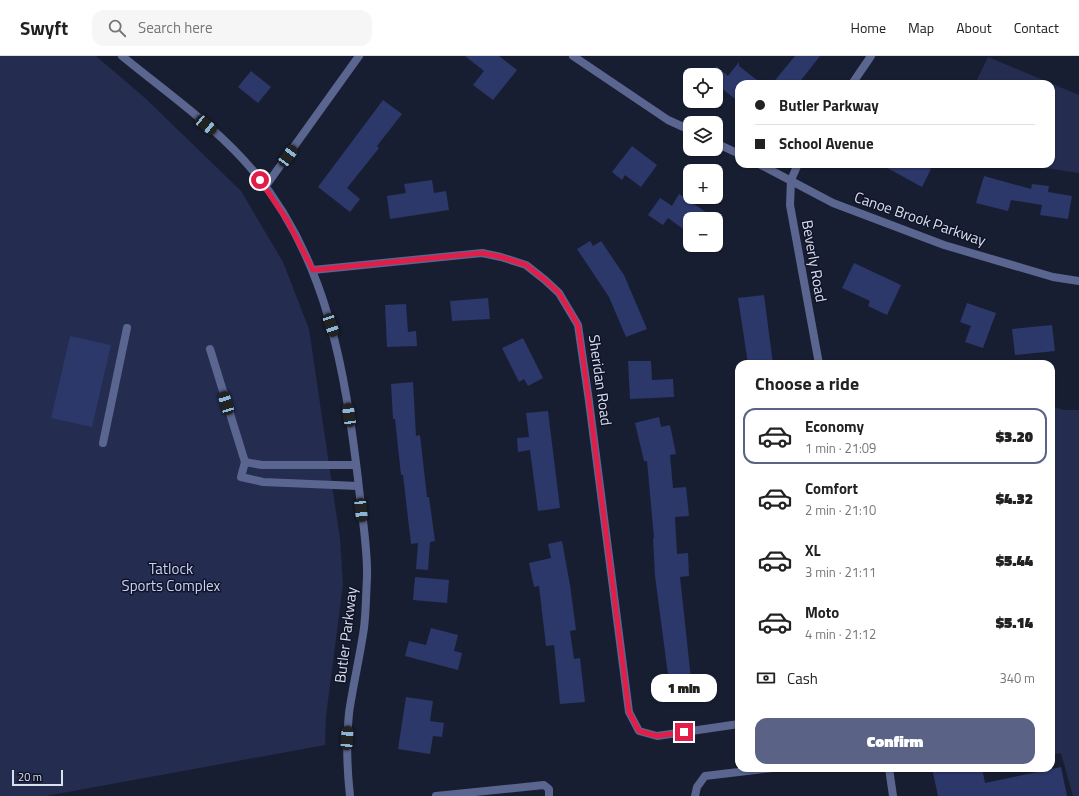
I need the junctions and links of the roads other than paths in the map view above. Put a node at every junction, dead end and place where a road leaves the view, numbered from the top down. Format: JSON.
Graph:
{"nodes":[{"id":1,"x":122,"y":56,"type":"edge"},
{"id":2,"x":360,"y":56,"type":"edge"},
{"id":3,"x":573,"y":56,"type":"edge"},
{"id":4,"x":872,"y":56,"type":"edge"},
{"id":5,"x":855,"y":80,"type":"edge"},
{"id":6,"x":683,"y":127,"type":"edge"},
{"id":7,"x":723,"y":146,"type":"edge"},
{"id":8,"x":735,"y":152,"type":"edge"},
{"id":9,"x":767,"y":168,"type":"edge"},
{"id":10,"x":796,"y":168,"type":"edge"},
{"id":11,"x":791,"y":180,"type":"junction"},
{"id":12,"x":265,"y":187,"type":"junction"},
{"id":13,"x":313,"y":270,"type":"junction"},
{"id":14,"x":1079,"y":281,"type":"edge"},
{"id":15,"x":127,"y":328,"type":"dead end"},
{"id":16,"x":210,"y":349,"type":"dead end"},
{"id":17,"x":818,"y":360,"type":"edge"},
{"id":18,"x":103,"y":443,"type":"dead end"},
{"id":19,"x":245,"y":462,"type":"junction"},
{"id":20,"x":356,"y":465,"type":"junction"},
{"id":21,"x":358,"y":486,"type":"junction"},
{"id":22,"x":735,"y":725,"type":"edge"},
{"id":23,"x":739,"y":772,"type":"edge"},
{"id":24,"x":889,"y":772,"type":"edge"},
{"id":25,"x":350,"y":796,"type":"edge"},
{"id":26,"x":436,"y":796,"type":"edge"},
{"id":27,"x":549,"y":796,"type":"edge"},
{"id":28,"x":695,"y":796,"type":"edge"},
{"id":29,"x":889,"y":796,"type":"edge"},
{"id":30,"x":893,"y":796,"type":"edge"}],
"edges":[{"from":1,"to":12,"type":"street","name":"Butler Parkway"},
{"from":2,"to":12,"type":"street"},
{"from":3,"to":6,"type":"street"},
{"from":4,"to":5,"type":"street"},
{"from":7,"to":8,"type":"street"},
{"from":9,"to":11,"type":"street","name":"Canoe Brook Parkway"},
{"from":10,"to":11,"type":"street","name":"Beverly Road"},
{"from":11,"to":14,"type":"street","name":"Canoe Brook Parkway"},
{"from":11,"to":17,"type":"street","name":"Beverly Road"},
{"from":12,"to":13,"type":"street","name":"Butler Parkway"},
{"from":13,"to":20,"type":"street","name":"Butler Parkway"},
{"from":13,"to":22,"type":"street","name":"Sheridan Road"},
{"from":15,"to":18,"type":"street"},
{"from":16,"to":19,"type":"street"},
{"from":19,"to":20,"type":"street"},
{"from":19,"to":21,"type":"street"},
{"from":20,"to":21,"type":"street","name":"Butler Parkway"},
{"from":21,"to":25,"type":"street","name":"Butler Parkway"},
{"from":23,"to":28,"type":"street"},
{"from":24,"to":30,"type":"street"},
{"from":26,"to":27,"type":"street"},
{"from":29,"to":30,"type":"street"}]}
